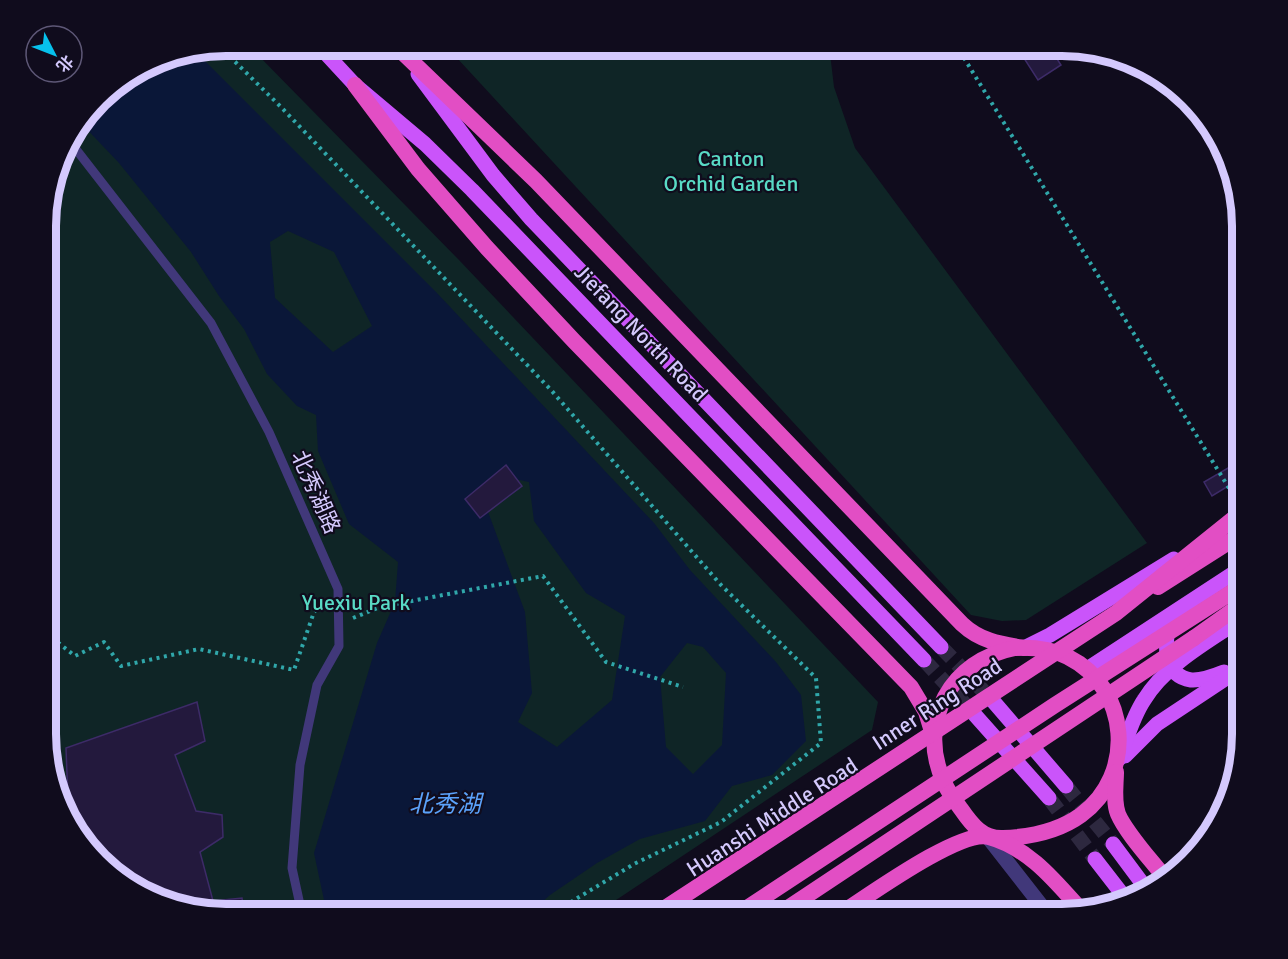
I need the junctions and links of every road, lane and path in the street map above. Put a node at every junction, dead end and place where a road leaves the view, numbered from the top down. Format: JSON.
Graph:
{"nodes":[{"id":1,"x":229,"y":56,"type":"edge"},
{"id":2,"x":328,"y":56,"type":"edge"},
{"id":3,"x":404,"y":56,"type":"edge"},
{"id":4,"x":406,"y":56,"type":"edge"},
{"id":5,"x":963,"y":56,"type":"edge"},
{"id":6,"x":355,"y":85,"type":"junction"},
{"id":7,"x":74,"y":147,"type":"edge"},
{"id":8,"x":1232,"y":493,"type":"dead end"},
{"id":9,"x":1232,"y":520,"type":"edge"},
{"id":10,"x":1232,"y":523,"type":"edge"},
{"id":11,"x":1232,"y":540,"type":"edge"},
{"id":12,"x":1232,"y":574,"type":"edge"},
{"id":13,"x":338,"y":589,"type":"junction"},
{"id":14,"x":1232,"y":592,"type":"edge"},
{"id":15,"x":1232,"y":611,"type":"edge"},
{"id":16,"x":1116,"y":613,"type":"junction"},
{"id":17,"x":1172,"y":613,"type":"junction"},
{"id":18,"x":1232,"y":619,"type":"edge"},
{"id":19,"x":339,"y":623,"type":"junction"},
{"id":20,"x":1232,"y":626,"type":"edge"},
{"id":21,"x":1194,"y":638,"type":"junction"},
{"id":22,"x":56,"y":641,"type":"edge"},
{"id":23,"x":941,"y":647,"type":"tunnel mouth"},
{"id":24,"x":1024,"y":648,"type":"junction"},
{"id":25,"x":924,"y":660,"type":"tunnel mouth"},
{"id":26,"x":1087,"y":669,"type":"junction"},
{"id":27,"x":1172,"y":669,"type":"junction"},
{"id":28,"x":1232,"y":670,"type":"edge"},
{"id":29,"x":1232,"y":673,"type":"edge"},
{"id":30,"x":683,"y":687,"type":"dead end"},
{"id":31,"x":993,"y":701,"type":"tunnel mouth"},
{"id":32,"x":975,"y":715,"type":"tunnel mouth"},
{"id":33,"x":934,"y":738,"type":"junction"},
{"id":34,"x":1117,"y":765,"type":"junction"},
{"id":35,"x":1066,"y":786,"type":"tunnel mouth"},
{"id":36,"x":1049,"y":798,"type":"tunnel mouth"},
{"id":37,"x":987,"y":836,"type":"junction"},
{"id":38,"x":1113,"y":844,"type":"tunnel mouth"},
{"id":39,"x":1095,"y":859,"type":"tunnel mouth"},
{"id":40,"x":1161,"y":872,"type":"edge"},
{"id":41,"x":1142,"y":883,"type":"edge"},
{"id":42,"x":1121,"y":893,"type":"edge"},
{"id":43,"x":300,"y":903,"type":"edge"},
{"id":44,"x":569,"y":903,"type":"edge"},
{"id":45,"x":1075,"y":903,"type":"edge"},
{"id":46,"x":672,"y":904,"type":"edge"},
{"id":47,"x":681,"y":904,"type":"edge"},
{"id":48,"x":754,"y":904,"type":"edge"},
{"id":49,"x":795,"y":904,"type":"edge"},
{"id":50,"x":856,"y":904,"type":"edge"},
{"id":51,"x":1040,"y":904,"type":"edge"}],
"edges":[{"from":1,"to":44,"type":"path"},
{"from":2,"to":6,"type":"main road","name":"Jiefang North Road"},
{"from":3,"to":23,"type":"main road","name":"Jiefang North Road"},
{"from":4,"to":24,"type":"highway"},
{"from":5,"to":8,"type":"path"},
{"from":6,"to":25,"type":"main road","name":"Jiefang North Road"},
{"from":6,"to":33,"type":"highway"},
{"from":7,"to":13,"type":"lane","name":"北秀湖路"},
{"from":9,"to":16,"type":"highway","bridge":true},
{"from":10,"to":24,"type":"main road"},
{"from":11,"to":16,"type":"highway","name":"Inner Ring Road","bridge":true},
{"from":12,"to":17,"type":"main road"},
{"from":13,"to":19,"type":"lane","name":"北秀湖路"},
{"from":13,"to":22,"type":"path"},
{"from":14,"to":48,"type":"highway","bridge":true},
{"from":15,"to":21,"type":"highway"},
{"from":16,"to":46,"type":"highway","name":"Inner Ring Road","bridge":true},
{"from":17,"to":26,"type":"main road"},
{"from":17,"to":27,"type":"main road"},
{"from":18,"to":21,"type":"highway"},
{"from":19,"to":30,"type":"path"},
{"from":19,"to":43,"type":"lane","name":"北秀湖路"},
{"from":20,"to":27,"type":"main road"},
{"from":21,"to":49,"type":"highway","bridge":true},
{"from":24,"to":26,"type":"highway"},
{"from":24,"to":33,"type":"highway"},
{"from":26,"to":34,"type":"highway"},
{"from":27,"to":28,"type":"main road"},
{"from":27,"to":34,"type":"main road"},
{"from":29,"to":34,"type":"main road"},
{"from":31,"to":35,"type":"main road"},
{"from":32,"to":36,"type":"main road"},
{"from":33,"to":37,"type":"highway"},
{"from":33,"to":47,"type":"highway","name":"Huanshi Middle Road"},
{"from":34,"to":37,"type":"highway"},
{"from":34,"to":40,"type":"highway"},
{"from":37,"to":45,"type":"highway"},
{"from":37,"to":50,"type":"highway"},
{"from":37,"to":51,"type":"street"},
{"from":38,"to":41,"type":"main road"},
{"from":39,"to":42,"type":"main road"}]}
